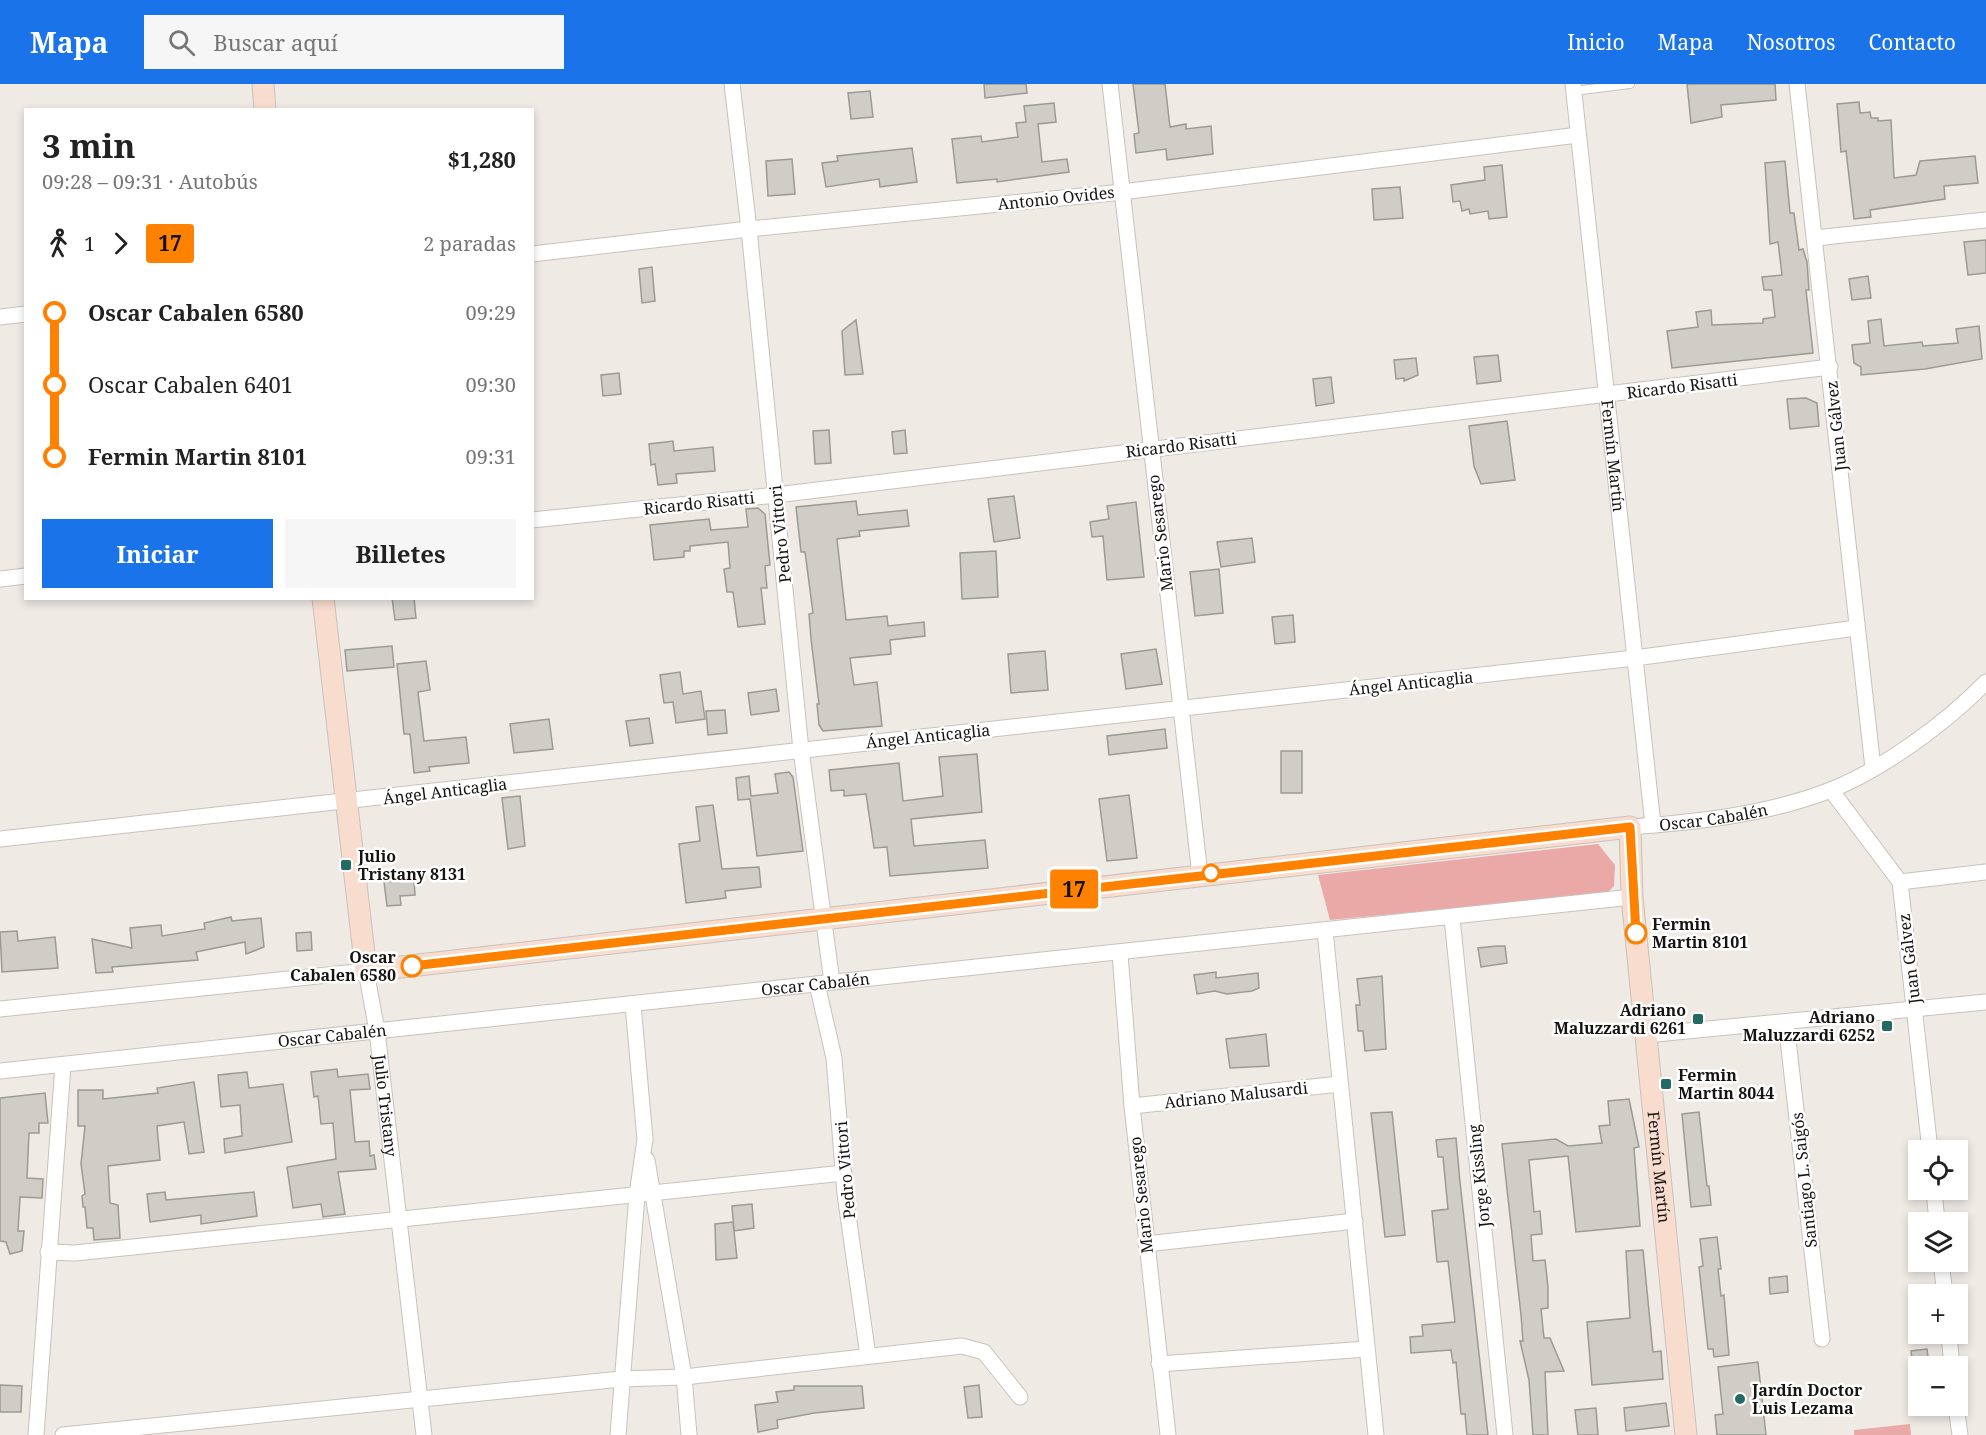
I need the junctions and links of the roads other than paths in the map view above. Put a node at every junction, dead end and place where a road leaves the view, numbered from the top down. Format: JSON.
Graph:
{"nodes":[{"id":1,"x":262,"y":84,"type":"edge"},
{"id":2,"x":732,"y":84,"type":"edge"},
{"id":3,"x":1110,"y":84,"type":"edge"},
{"id":4,"x":1630,"y":84,"type":"edge"},
{"id":5,"x":1797,"y":84,"type":"edge"},
{"id":6,"x":1573,"y":87,"type":"edge"},
{"id":7,"x":266,"y":108,"type":"edge"},
{"id":8,"x":1578,"y":135,"type":"junction"},
{"id":9,"x":1122,"y":192,"type":"junction"},
{"id":10,"x":1986,"y":220,"type":"edge"},
{"id":11,"x":749,"y":229,"type":"junction"},
{"id":12,"x":1815,"y":238,"type":"junction"},
{"id":13,"x":534,"y":255,"type":"edge"},
{"id":14,"x":24,"y":314,"type":"edge"},
{"id":15,"x":0,"y":317,"type":"edge"},
{"id":16,"x":1830,"y":367,"type":"junction"},
{"id":17,"x":1606,"y":396,"type":"junction"},
{"id":18,"x":1150,"y":449,"type":"junction"},
{"id":19,"x":776,"y":495,"type":"junction"},
{"id":20,"x":534,"y":520,"type":"edge"},
{"id":21,"x":24,"y":576,"type":"edge"},
{"id":22,"x":0,"y":579,"type":"edge"},
{"id":23,"x":323,"y":600,"type":"edge"},
{"id":24,"x":1856,"y":628,"type":"junction"},
{"id":25,"x":1635,"y":658,"type":"junction"},
{"id":26,"x":1986,"y":682,"type":"edge"},
{"id":27,"x":1181,"y":709,"type":"junction"},
{"id":28,"x":801,"y":750,"type":"junction"},
{"id":29,"x":1873,"y":768,"type":"junction"},
{"id":30,"x":1831,"y":790,"type":"junction"},
{"id":31,"x":347,"y":803,"type":"junction"},
{"id":32,"x":1653,"y":825,"type":"junction"},
{"id":33,"x":1630,"y":827,"type":"junction"},
{"id":34,"x":0,"y":839,"type":"edge"},
{"id":35,"x":1986,"y":872,"type":"edge"},
{"id":36,"x":1200,"y":875,"type":"junction"},
{"id":37,"x":1900,"y":882,"type":"junction"},
{"id":38,"x":1632,"y":897,"type":"junction"},
{"id":39,"x":824,"y":918,"type":"junction"},
{"id":40,"x":1452,"y":918,"type":"junction"},
{"id":41,"x":1325,"y":931,"type":"junction"},
{"id":42,"x":1120,"y":954,"type":"junction"},
{"id":43,"x":366,"y":971,"type":"junction"},
{"id":44,"x":825,"y":983,"type":"junction"},
{"id":45,"x":1986,"y":1002,"type":"edge"},
{"id":46,"x":633,"y":1005,"type":"junction"},
{"id":47,"x":0,"y":1009,"type":"edge"},
{"id":48,"x":1915,"y":1009,"type":"junction"},
{"id":49,"x":1786,"y":1022,"type":"junction"},
{"id":50,"x":377,"y":1031,"type":"junction"},
{"id":51,"x":1646,"y":1035,"type":"junction"},
{"id":52,"x":63,"y":1065,"type":"junction"},
{"id":53,"x":0,"y":1071,"type":"edge"},
{"id":54,"x":1340,"y":1084,"type":"junction"},
{"id":55,"x":1132,"y":1106,"type":"junction"},
{"id":56,"x":1929,"y":1140,"type":"edge"},
{"id":57,"x":844,"y":1173,"type":"junction"},
{"id":58,"x":644,"y":1194,"type":"junction"},
{"id":59,"x":399,"y":1218,"type":"junction"},
{"id":60,"x":1354,"y":1221,"type":"junction"},
{"id":61,"x":1146,"y":1244,"type":"junction"},
{"id":62,"x":48,"y":1252,"type":"junction"},
{"id":63,"x":1822,"y":1339,"type":"dead end"},
{"id":64,"x":1367,"y":1349,"type":"junction"},
{"id":65,"x":868,"y":1356,"type":"junction"},
{"id":66,"x":1159,"y":1364,"type":"junction"},
{"id":67,"x":684,"y":1377,"type":"junction"},
{"id":68,"x":621,"y":1379,"type":"junction"},
{"id":69,"x":1020,"y":1397,"type":"dead end"},
{"id":70,"x":421,"y":1398,"type":"junction"},
{"id":71,"x":1957,"y":1416,"type":"edge"},
{"id":72,"x":191,"y":1429,"type":"edge"},
{"id":73,"x":36,"y":1434,"type":"edge"},
{"id":74,"x":54,"y":1435,"type":"edge"},
{"id":75,"x":63,"y":1435,"type":"edge"},
{"id":76,"x":424,"y":1435,"type":"edge"},
{"id":77,"x":618,"y":1435,"type":"edge"},
{"id":78,"x":689,"y":1435,"type":"edge"},
{"id":79,"x":1168,"y":1435,"type":"edge"},
{"id":80,"x":1376,"y":1435,"type":"edge"},
{"id":81,"x":1506,"y":1435,"type":"edge"},
{"id":82,"x":1686,"y":1435,"type":"edge"},
{"id":83,"x":1960,"y":1435,"type":"edge"}],
"edges":[{"from":1,"to":7,"type":"main road"},
{"from":2,"to":11,"type":"street","name":"Pedro Vittori"},
{"from":3,"to":9,"type":"street","name":"Mario Sesarego"},
{"from":4,"to":6,"type":"lane"},
{"from":5,"to":12,"type":"street","name":"Juan Gálvez"},
{"from":6,"to":8,"type":"street","name":"Fermín Martín"},
{"from":8,"to":9,"type":"street","name":"Antonio Ovides"},
{"from":8,"to":17,"type":"street","name":"Fermín Martín"},
{"from":9,"to":11,"type":"street","name":"Antonio Ovides"},
{"from":9,"to":18,"type":"street","name":"Mario Sesarego"},
{"from":10,"to":12,"type":"street"},
{"from":11,"to":13,"type":"street","name":"Antonio Ovides"},
{"from":11,"to":19,"type":"street","name":"Pedro Vittori"},
{"from":12,"to":16,"type":"street","name":"Juan Gálvez"},
{"from":14,"to":15,"type":"street"},
{"from":16,"to":17,"type":"street","name":"Ricardo Risatti"},
{"from":16,"to":24,"type":"street","name":"Juan Gálvez"},
{"from":17,"to":18,"type":"street","name":"Ricardo Risatti"},
{"from":17,"to":25,"type":"street","name":"Fermín Martín"},
{"from":18,"to":19,"type":"street","name":"Ricardo Risatti"},
{"from":18,"to":27,"type":"street","name":"Mario Sesarego"},
{"from":19,"to":20,"type":"street","name":"Ricardo Risatti"},
{"from":19,"to":28,"type":"street","name":"Pedro Vittori"},
{"from":21,"to":22,"type":"street"},
{"from":23,"to":31,"type":"main road","name":"Julio Tristany"},
{"from":24,"to":25,"type":"street","name":"Ángel Anticaglia"},
{"from":24,"to":29,"type":"street","name":"Juan Gálvez"},
{"from":25,"to":27,"type":"street","name":"Ángel Anticaglia"},
{"from":25,"to":32,"type":"street","name":"Fermín Martín"},
{"from":26,"to":29,"type":"street","name":"Oscar Cabalén"},
{"from":27,"to":28,"type":"street","name":"Ángel Anticaglia"},
{"from":27,"to":36,"type":"street","name":"Mario Sesarego"},
{"from":28,"to":31,"type":"street","name":"Ángel Anticaglia"},
{"from":28,"to":39,"type":"street","name":"Pedro Vittori"},
{"from":29,"to":30,"type":"street","name":"Oscar Cabalén"},
{"from":30,"to":32,"type":"street","name":"Oscar Cabalén"},
{"from":30,"to":37,"type":"street"},
{"from":31,"to":34,"type":"street","name":"Ángel Anticaglia"},
{"from":31,"to":43,"type":"main road","name":"Julio Tristany"},
{"from":32,"to":33,"type":"street","name":"Oscar Cabalén"},
{"from":33,"to":36,"type":"main road","name":"Oscar Cabalén"},
{"from":33,"to":38,"type":"main road","name":"Fermín Martín"},
{"from":35,"to":37,"type":"street"},
{"from":36,"to":39,"type":"main road","name":"Oscar Cabalén"},
{"from":37,"to":48,"type":"street","name":"Juan Gálvez"},
{"from":38,"to":40,"type":"street","name":"Oscar Cabalén"},
{"from":38,"to":51,"type":"main road","name":"Fermín Martín"},
{"from":39,"to":43,"type":"main road","name":"Oscar Cabalén"},
{"from":39,"to":44,"type":"street","name":"Pedro Vittori"},
{"from":40,"to":41,"type":"street","name":"Oscar Cabalén"},
{"from":40,"to":81,"type":"street","name":"Jorge Kissling"},
{"from":41,"to":42,"type":"street","name":"Oscar Cabalén"},
{"from":41,"to":54,"type":"street"},
{"from":42,"to":44,"type":"street","name":"Oscar Cabalén"},
{"from":42,"to":55,"type":"street","name":"Mario Sesarego"},
{"from":43,"to":47,"type":"street"},
{"from":43,"to":50,"type":"street","name":"Julio Tristany"},
{"from":44,"to":46,"type":"street","name":"Oscar Cabalén"},
{"from":44,"to":57,"type":"street","name":"Pedro Vittori"},
{"from":45,"to":48,"type":"street"},
{"from":46,"to":50,"type":"street","name":"Oscar Cabalén"},
{"from":46,"to":58,"type":"street"},
{"from":48,"to":49,"type":"street"},
{"from":48,"to":56,"type":"street","name":"Juan Gálvez"},
{"from":49,"to":51,"type":"street"},
{"from":49,"to":63,"type":"street","name":"Santiago L. Saigós"},
{"from":50,"to":52,"type":"street","name":"Oscar Cabalén"},
{"from":50,"to":59,"type":"street","name":"Julio Tristany"},
{"from":51,"to":82,"type":"main road","name":"Fermín Martín"},
{"from":52,"to":53,"type":"street","name":"Oscar Cabalén"},
{"from":52,"to":62,"type":"street"},
{"from":54,"to":55,"type":"street","name":"Adriano Malusardi"},
{"from":54,"to":60,"type":"street"},
{"from":55,"to":61,"type":"street","name":"Mario Sesarego"},
{"from":57,"to":58,"type":"street"},
{"from":57,"to":65,"type":"street","name":"Pedro Vittori"},
{"from":58,"to":59,"type":"street"},
{"from":58,"to":67,"type":"street"},
{"from":58,"to":68,"type":"street"},
{"from":59,"to":62,"type":"street"},
{"from":59,"to":70,"type":"street","name":"Julio Tristany"},
{"from":60,"to":61,"type":"street"},
{"from":60,"to":64,"type":"street"},
{"from":61,"to":66,"type":"street","name":"Mario Sesarego"},
{"from":62,"to":73,"type":"street"},
{"from":64,"to":66,"type":"street"},
{"from":64,"to":80,"type":"street"},
{"from":65,"to":67,"type":"street"},
{"from":65,"to":69,"type":"street"},
{"from":66,"to":79,"type":"street","name":"Mario Sesarego"},
{"from":67,"to":68,"type":"street"},
{"from":67,"to":78,"type":"street"},
{"from":68,"to":70,"type":"street"},
{"from":68,"to":77,"type":"street"},
{"from":70,"to":72,"type":"street"},
{"from":70,"to":76,"type":"street","name":"Julio Tristany"},
{"from":71,"to":83,"type":"street"},
{"from":72,"to":75,"type":"street"},
{"from":73,"to":74,"type":"street"}]}
